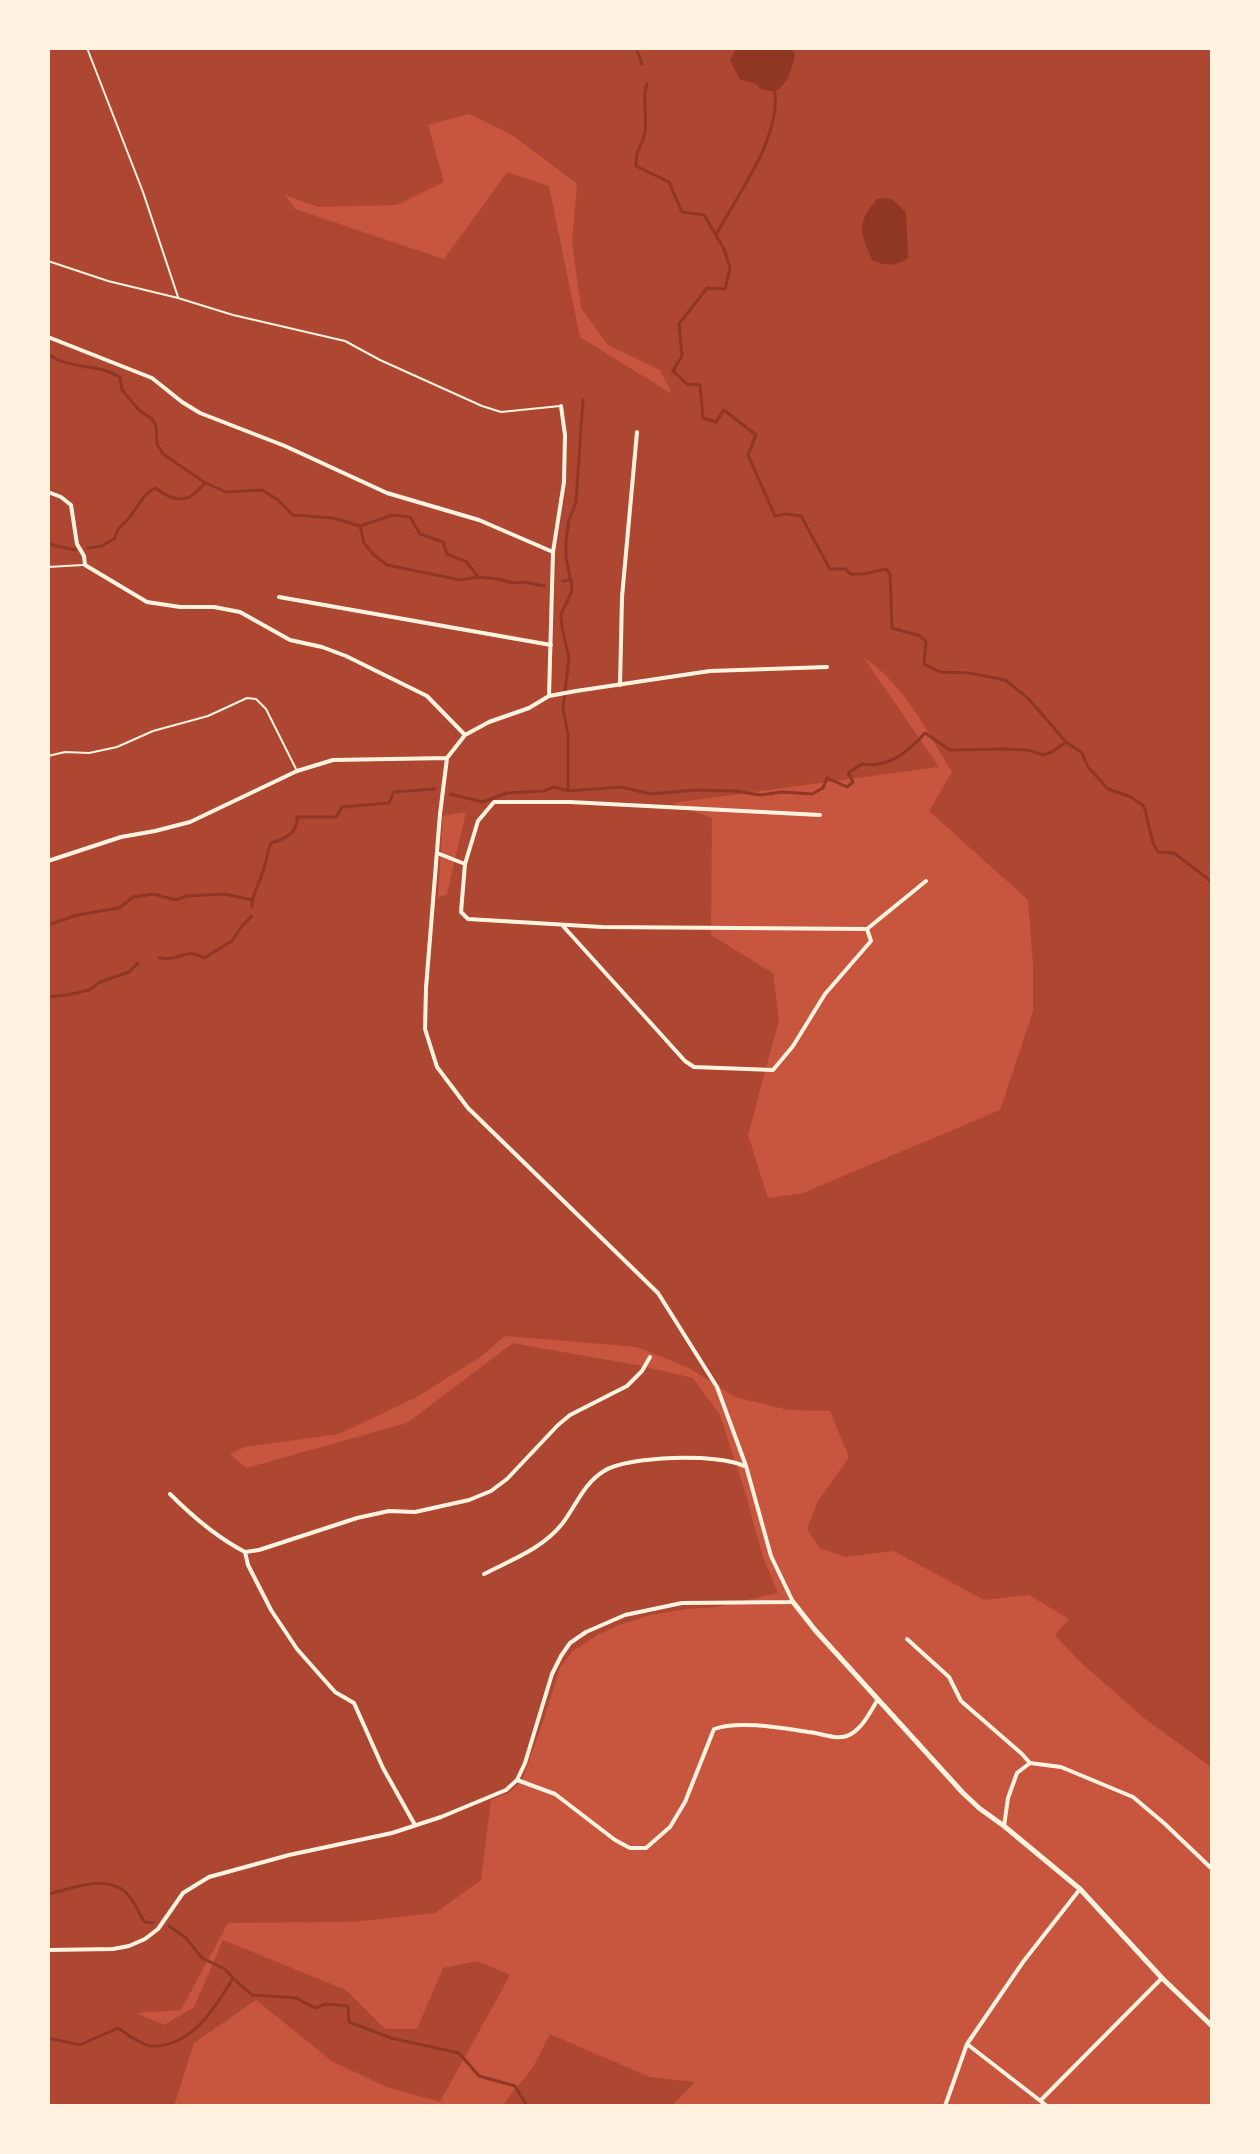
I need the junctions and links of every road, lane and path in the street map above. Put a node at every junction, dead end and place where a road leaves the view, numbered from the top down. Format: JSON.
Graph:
{"nodes":[{"id":1,"x":87,"y":48,"type":"edge"},
{"id":2,"x":48,"y":261,"type":"edge"},
{"id":3,"x":178,"y":298,"type":"junction"},
{"id":4,"x":48,"y":337,"type":"edge"},
{"id":5,"x":561,"y":406,"type":"joint"},
{"id":6,"x":637,"y":432,"type":"dead end"},
{"id":7,"x":48,"y":492,"type":"edge"},
{"id":8,"x":553,"y":552,"type":"junction"},
{"id":9,"x":85,"y":565,"type":"junction"},
{"id":10,"x":48,"y":567,"type":"edge"},
{"id":11,"x":279,"y":597,"type":"dead end"},
{"id":12,"x":551,"y":645,"type":"junction"},
{"id":13,"x":827,"y":667,"type":"dead end"},
{"id":14,"x":620,"y":685,"type":"junction"},
{"id":15,"x":549,"y":696,"type":"junction"},
{"id":16,"x":465,"y":735,"type":"junction"},
{"id":17,"x":48,"y":756,"type":"edge"},
{"id":18,"x":447,"y":758,"type":"junction"},
{"id":19,"x":297,"y":771,"type":"junction"},
{"id":20,"x":820,"y":815,"type":"dead end"},
{"id":21,"x":437,"y":853,"type":"junction"},
{"id":22,"x":48,"y":861,"type":"edge"},
{"id":23,"x":465,"y":864,"type":"junction"},
{"id":24,"x":926,"y":881,"type":"dead end"},
{"id":25,"x":561,"y":924,"type":"junction"},
{"id":26,"x":867,"y":929,"type":"junction"},
{"id":27,"x":650,"y":1357,"type":"dead end"},
{"id":28,"x":746,"y":1466,"type":"junction"},
{"id":29,"x":170,"y":1494,"type":"dead end"},
{"id":30,"x":245,"y":1552,"type":"junction"},
{"id":31,"x":484,"y":1574,"type":"dead end"},
{"id":32,"x":793,"y":1602,"type":"junction"},
{"id":33,"x":907,"y":1639,"type":"dead end"},
{"id":34,"x":878,"y":1699,"type":"junction"},
{"id":35,"x":1030,"y":1763,"type":"junction"},
{"id":36,"x":517,"y":1780,"type":"junction"},
{"id":37,"x":415,"y":1825,"type":"junction"},
{"id":38,"x":1004,"y":1826,"type":"junction"},
{"id":39,"x":1212,"y":1869,"type":"edge"},
{"id":40,"x":1080,"y":1889,"type":"junction"},
{"id":41,"x":48,"y":1950,"type":"edge"},
{"id":42,"x":1162,"y":1978,"type":"junction"},
{"id":43,"x":1212,"y":2026,"type":"edge"},
{"id":44,"x":967,"y":2044,"type":"junction"},
{"id":45,"x":1041,"y":2100,"type":"junction"},
{"id":46,"x":945,"y":2106,"type":"edge"},
{"id":47,"x":1047,"y":2106,"type":"edge"}],
"edges":[{"from":1,"to":3,"type":"lane"},
{"from":2,"to":3,"type":"lane"},
{"from":3,"to":5,"type":"lane"},
{"from":4,"to":8,"type":"street"},
{"from":5,"to":8,"type":"street"},
{"from":6,"to":14,"type":"street"},
{"from":7,"to":9,"type":"street"},
{"from":8,"to":12,"type":"street"},
{"from":9,"to":10,"type":"lane"},
{"from":9,"to":16,"type":"street"},
{"from":11,"to":12,"type":"street"},
{"from":12,"to":15,"type":"street"},
{"from":13,"to":14,"type":"street"},
{"from":14,"to":15,"type":"street"},
{"from":15,"to":16,"type":"street"},
{"from":16,"to":18,"type":"street"},
{"from":17,"to":19,"type":"lane"},
{"from":18,"to":19,"type":"street"},
{"from":18,"to":21,"type":"street"},
{"from":19,"to":22,"type":"street"},
{"from":20,"to":23,"type":"street"},
{"from":21,"to":23,"type":"street"},
{"from":21,"to":28,"type":"street"},
{"from":23,"to":25,"type":"street"},
{"from":24,"to":26,"type":"street"},
{"from":25,"to":26,"type":"street"},
{"from":25,"to":26,"type":"street"},
{"from":27,"to":30,"type":"street"},
{"from":28,"to":31,"type":"street"},
{"from":28,"to":32,"type":"street"},
{"from":29,"to":30,"type":"street"},
{"from":30,"to":37,"type":"street"},
{"from":32,"to":34,"type":"street"},
{"from":32,"to":36,"type":"street"},
{"from":33,"to":35,"type":"street"},
{"from":34,"to":36,"type":"street"},
{"from":34,"to":38,"type":"street"},
{"from":35,"to":38,"type":"street"},
{"from":35,"to":39,"type":"street"},
{"from":36,"to":37,"type":"street"},
{"from":37,"to":41,"type":"street"},
{"from":38,"to":40,"type":"street"},
{"from":40,"to":42,"type":"street"},
{"from":40,"to":44,"type":"street"},
{"from":42,"to":43,"type":"street"},
{"from":42,"to":45,"type":"street"},
{"from":44,"to":45,"type":"street"},
{"from":44,"to":46,"type":"street"},
{"from":45,"to":47,"type":"street"}]}
